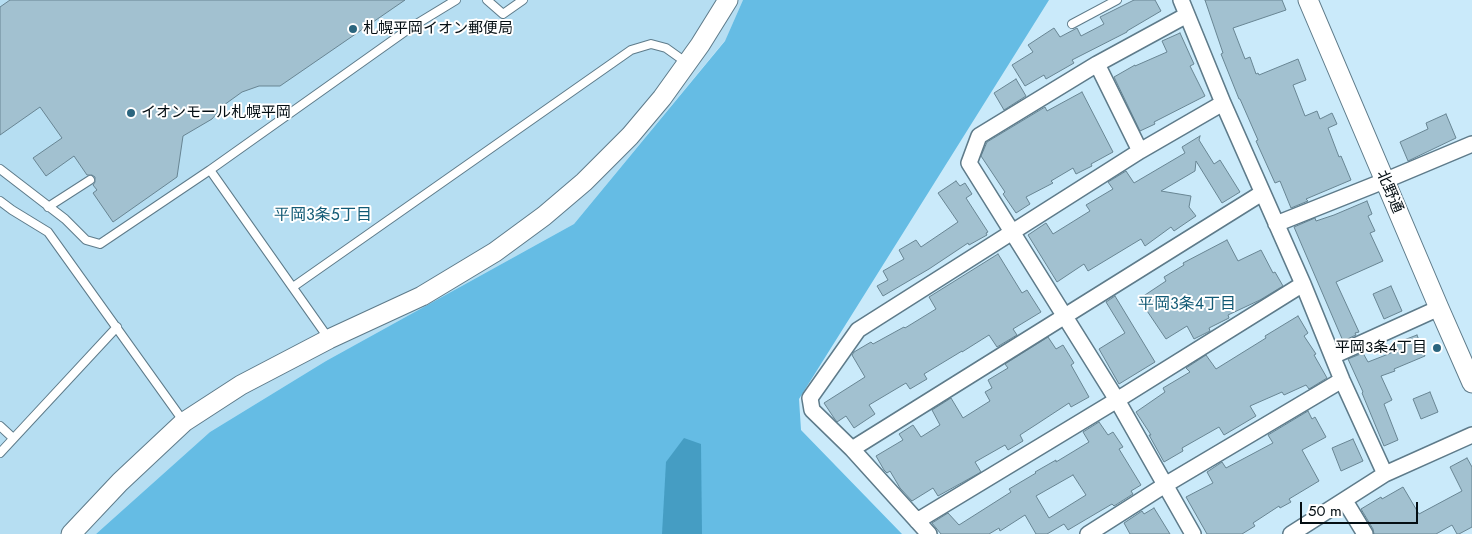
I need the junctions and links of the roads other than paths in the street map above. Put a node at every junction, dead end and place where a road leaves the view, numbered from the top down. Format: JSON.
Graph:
{"nodes":[{"id":1,"x":456,"y":0,"type":"edge"},
{"id":2,"x":487,"y":0,"type":"edge"},
{"id":3,"x":523,"y":0,"type":"edge"},
{"id":4,"x":728,"y":0,"type":"edge"},
{"id":5,"x":1117,"y":0,"type":"edge"},
{"id":6,"x":1181,"y":0,"type":"edge"},
{"id":7,"x":1308,"y":0,"type":"edge"},
{"id":8,"x":1187,"y":15,"type":"junction"},
{"id":9,"x":1072,"y":24,"type":"dead end"},
{"id":10,"x":687,"y":63,"type":"junction"},
{"id":11,"x":1097,"y":64,"type":"junction"},
{"id":12,"x":1223,"y":103,"type":"junction"},
{"id":13,"x":1472,"y":144,"type":"edge"},
{"id":14,"x":1140,"y":151,"type":"junction"},
{"id":15,"x":0,"y":169,"type":"edge"},
{"id":16,"x":210,"y":170,"type":"junction"},
{"id":17,"x":90,"y":180,"type":"dead end"},
{"id":18,"x":1384,"y":181,"type":"junction"},
{"id":19,"x":1262,"y":193,"type":"junction"},
{"id":20,"x":0,"y":201,"type":"edge"},
{"id":21,"x":48,"y":207,"type":"junction"},
{"id":22,"x":1276,"y":224,"type":"junction"},
{"id":23,"x":1012,"y":233,"type":"junction"},
{"id":24,"x":1303,"y":284,"type":"junction"},
{"id":25,"x":293,"y":287,"type":"junction"},
{"id":26,"x":1439,"y":308,"type":"junction"},
{"id":27,"x":1064,"y":315,"type":"junction"},
{"id":28,"x":117,"y":327,"type":"junction"},
{"id":29,"x":329,"y":339,"type":"junction"},
{"id":30,"x":1333,"y":356,"type":"junction"},
{"id":31,"x":1342,"y":380,"type":"junction"},
{"id":32,"x":1472,"y":383,"type":"edge"},
{"id":33,"x":1117,"y":400,"type":"junction"},
{"id":34,"x":184,"y":422,"type":"junction"},
{"id":35,"x":0,"y":426,"type":"edge"},
{"id":36,"x":1472,"y":435,"type":"edge"},
{"id":37,"x":13,"y":438,"type":"junction"},
{"id":38,"x":852,"y":449,"type":"junction"},
{"id":39,"x":0,"y":452,"type":"edge"},
{"id":40,"x":1385,"y":474,"type":"junction"},
{"id":41,"x":1165,"y":485,"type":"junction"},
{"id":42,"x":1345,"y":501,"type":"junction"},
{"id":43,"x":917,"y":521,"type":"junction"},
{"id":44,"x":70,"y":534,"type":"edge"},
{"id":45,"x":929,"y":534,"type":"edge"},
{"id":46,"x":1088,"y":534,"type":"edge"},
{"id":47,"x":1193,"y":534,"type":"edge"},
{"id":48,"x":1291,"y":534,"type":"edge"},
{"id":49,"x":1365,"y":534,"type":"edge"}],
"edges":[{"from":1,"to":16,"type":"lane"},
{"from":2,"to":3,"type":"lane"},
{"from":4,"to":10,"type":"street"},
{"from":5,"to":9,"type":"lane"},
{"from":6,"to":8,"type":"street"},
{"from":7,"to":18,"type":"street","name":"北野通"},
{"from":8,"to":11,"type":"street"},
{"from":8,"to":12,"type":"street"},
{"from":10,"to":25,"type":"lane"},
{"from":10,"to":29,"type":"street"},
{"from":11,"to":14,"type":"street"},
{"from":11,"to":23,"type":"street"},
{"from":12,"to":14,"type":"street"},
{"from":12,"to":19,"type":"street"},
{"from":13,"to":18,"type":"street"},
{"from":14,"to":23,"type":"street"},
{"from":15,"to":21,"type":"lane"},
{"from":16,"to":21,"type":"lane"},
{"from":16,"to":25,"type":"lane"},
{"from":17,"to":21,"type":"lane"},
{"from":18,"to":22,"type":"street"},
{"from":18,"to":26,"type":"street","name":"北野通"},
{"from":19,"to":22,"type":"street"},
{"from":19,"to":27,"type":"street"},
{"from":20,"to":28,"type":"lane"},
{"from":22,"to":24,"type":"street"},
{"from":23,"to":27,"type":"street"},
{"from":23,"to":38,"type":"street"},
{"from":24,"to":30,"type":"street"},
{"from":24,"to":33,"type":"street"},
{"from":25,"to":29,"type":"lane"},
{"from":26,"to":30,"type":"street"},
{"from":26,"to":32,"type":"street","name":"北野通"},
{"from":27,"to":33,"type":"street"},
{"from":27,"to":38,"type":"street"},
{"from":28,"to":34,"type":"lane"},
{"from":28,"to":37,"type":"lane"},
{"from":29,"to":34,"type":"street"},
{"from":30,"to":31,"type":"street"},
{"from":31,"to":40,"type":"street"},
{"from":31,"to":41,"type":"street"},
{"from":33,"to":41,"type":"street"},
{"from":33,"to":43,"type":"street"},
{"from":34,"to":44,"type":"street"},
{"from":35,"to":37,"type":"lane"},
{"from":36,"to":40,"type":"street"},
{"from":37,"to":39,"type":"lane"},
{"from":38,"to":43,"type":"street"},
{"from":40,"to":42,"type":"street"},
{"from":41,"to":46,"type":"street"},
{"from":41,"to":47,"type":"street"},
{"from":42,"to":48,"type":"street"},
{"from":42,"to":49,"type":"street"},
{"from":43,"to":45,"type":"street"}]}
